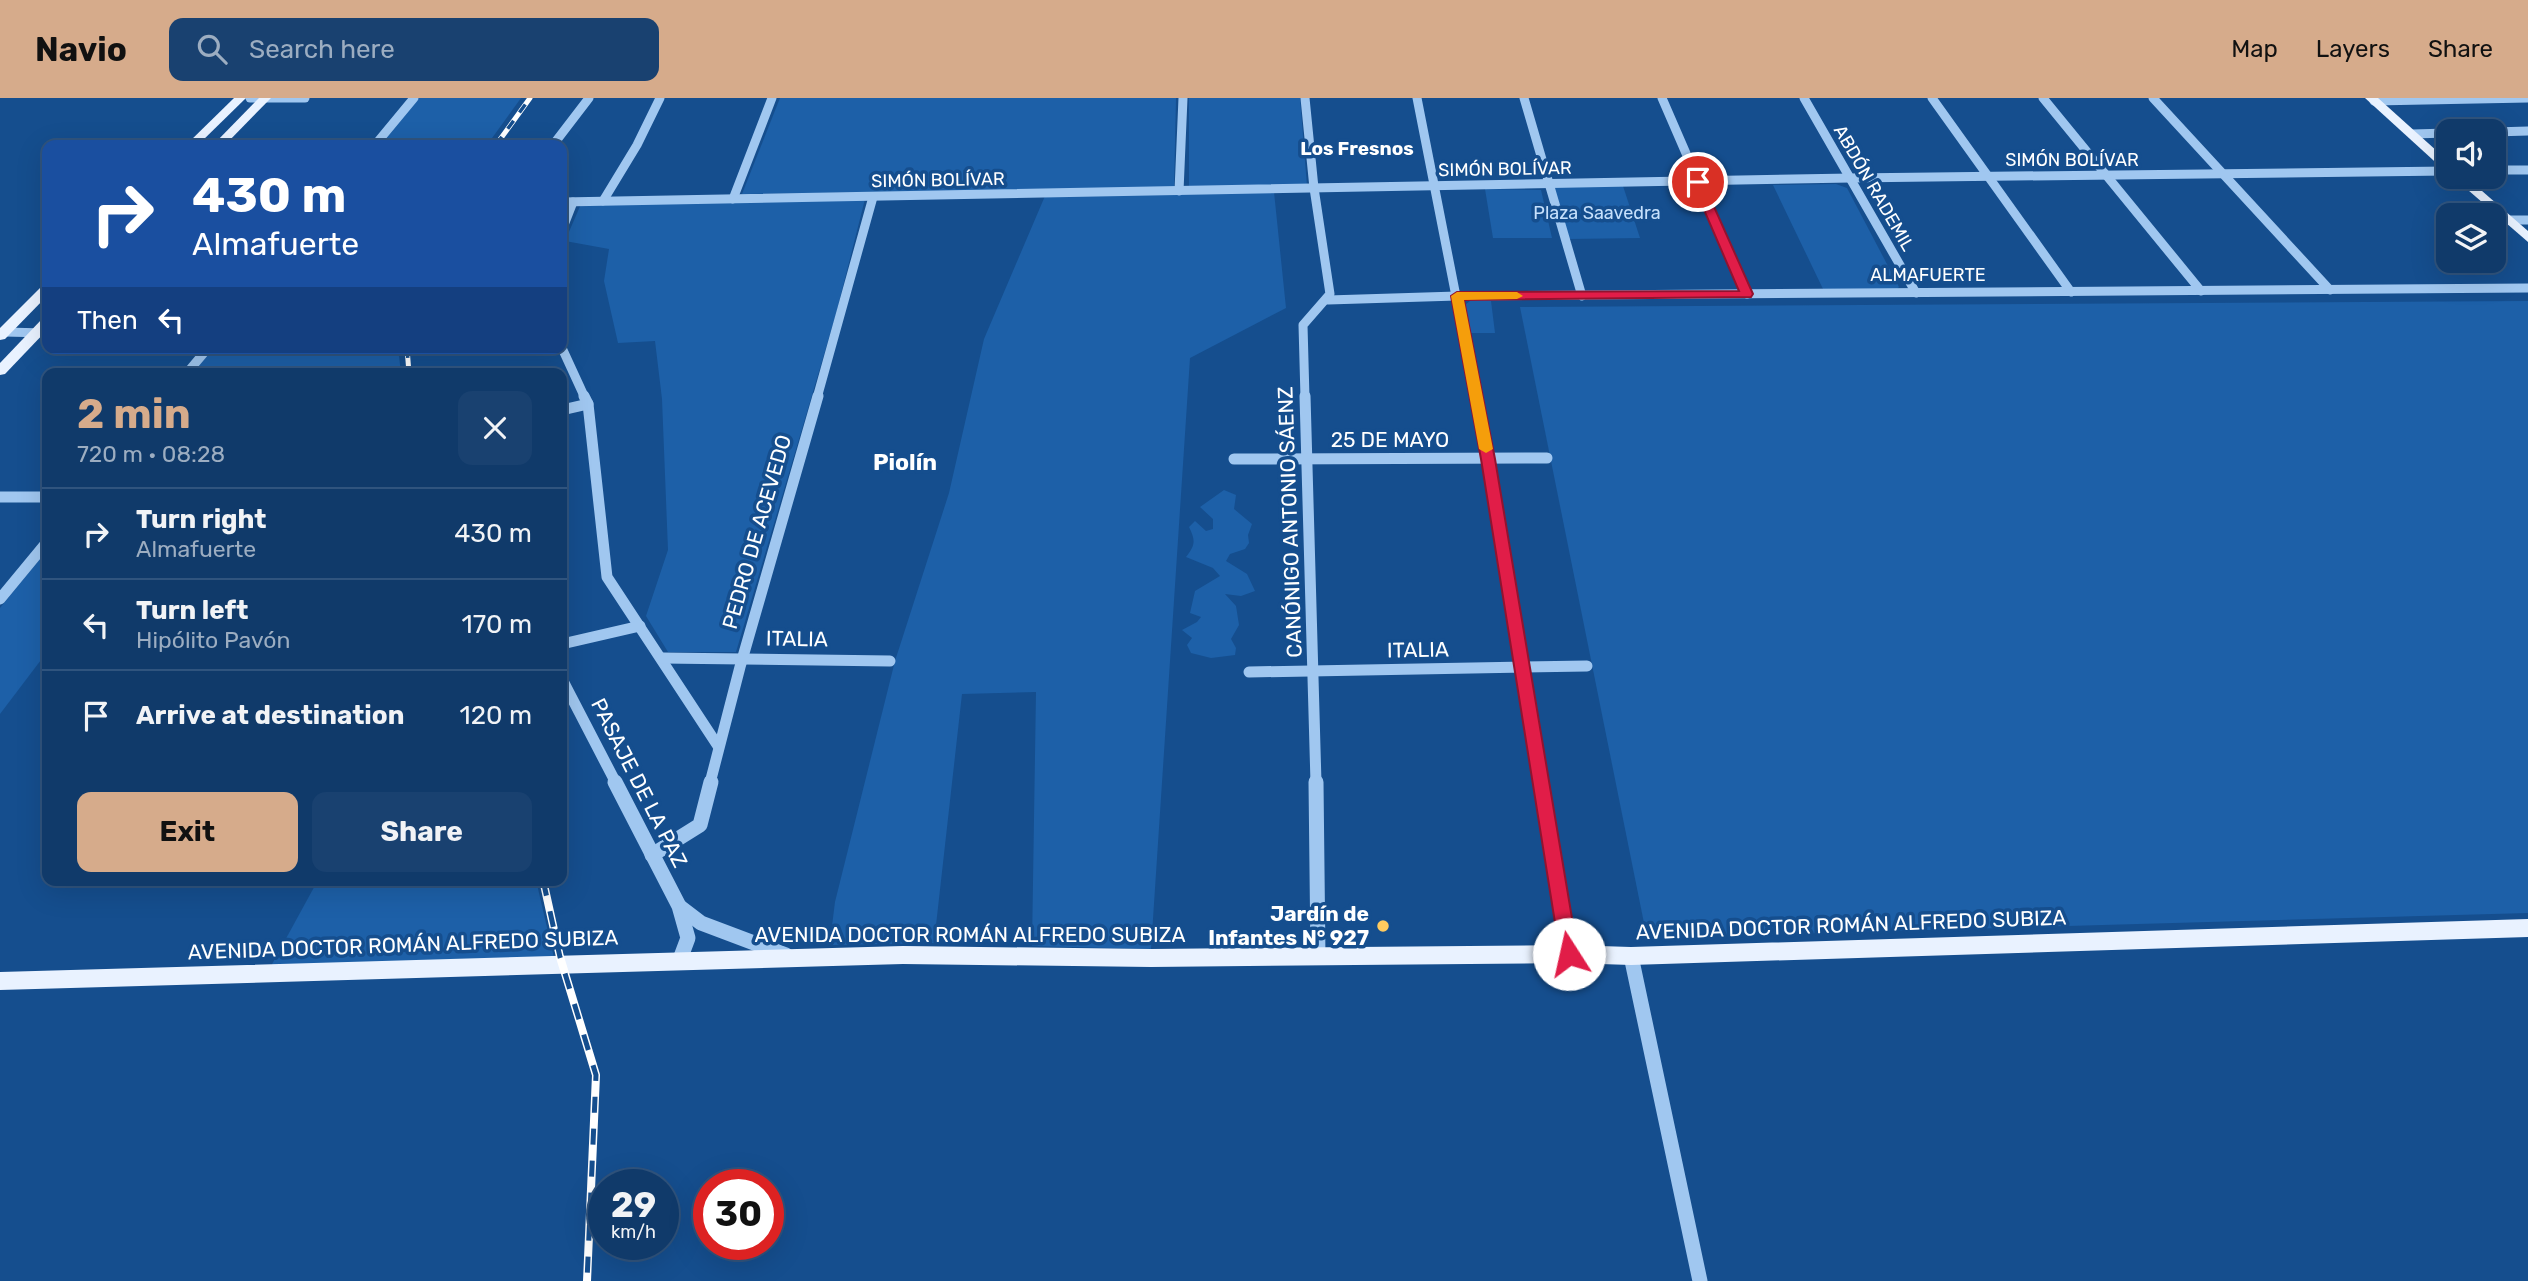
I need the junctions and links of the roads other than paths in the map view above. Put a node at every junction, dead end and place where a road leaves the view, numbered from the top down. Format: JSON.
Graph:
{"nodes":[{"id":1,"x":240,"y":98,"type":"edge"},
{"id":2,"x":250,"y":98,"type":"edge"},
{"id":3,"x":265,"y":98,"type":"edge"},
{"id":4,"x":305,"y":98,"type":"edge"},
{"id":5,"x":414,"y":98,"type":"edge"},
{"id":6,"x":589,"y":98,"type":"edge"},
{"id":7,"x":660,"y":98,"type":"edge"},
{"id":8,"x":772,"y":98,"type":"edge"},
{"id":9,"x":1183,"y":98,"type":"edge"},
{"id":10,"x":1305,"y":98,"type":"edge"},
{"id":11,"x":1418,"y":98,"type":"edge"},
{"id":12,"x":1524,"y":98,"type":"edge"},
{"id":13,"x":1662,"y":98,"type":"edge"},
{"id":14,"x":1804,"y":98,"type":"edge"},
{"id":15,"x":1932,"y":98,"type":"edge"},
{"id":16,"x":2043,"y":98,"type":"edge"},
{"id":17,"x":2153,"y":98,"type":"edge"},
{"id":18,"x":2528,"y":98,"type":"edge"},
{"id":19,"x":2372,"y":99,"type":"edge"},
{"id":20,"x":2528,"y":131,"type":"edge"},
{"id":21,"x":2506,"y":132,"type":"edge"},
{"id":22,"x":2412,"y":134,"type":"junction"},
{"id":23,"x":2436,"y":134,"type":"edge"},
{"id":24,"x":197,"y":140,"type":"edge"},
{"id":25,"x":224,"y":140,"type":"edge"},
{"id":26,"x":379,"y":140,"type":"edge"},
{"id":27,"x":557,"y":140,"type":"edge"},
{"id":28,"x":2436,"y":157,"type":"edge"},
{"id":29,"x":2436,"y":169,"type":"edge"},
{"id":30,"x":2506,"y":170,"type":"edge"},
{"id":31,"x":2528,"y":170,"type":"edge"},
{"id":32,"x":2225,"y":175,"type":"junction"},
{"id":33,"x":1988,"y":176,"type":"junction"},
{"id":34,"x":2108,"y":177,"type":"junction"},
{"id":35,"x":1851,"y":178,"type":"junction"},
{"id":36,"x":1698,"y":182,"type":"junction"},
{"id":37,"x":1550,"y":184,"type":"junction"},
{"id":38,"x":1437,"y":187,"type":"junction"},
{"id":39,"x":1314,"y":188,"type":"junction"},
{"id":40,"x":2472,"y":189,"type":"edge"},
{"id":41,"x":1179,"y":191,"type":"junction"},
{"id":42,"x":873,"y":197,"type":"junction"},
{"id":43,"x":733,"y":199,"type":"junction"},
{"id":44,"x":603,"y":201,"type":"junction"},
{"id":45,"x":567,"y":202,"type":"edge"},
{"id":46,"x":573,"y":202,"type":"junction"},
{"id":47,"x":567,"y":217,"type":"edge"},
{"id":48,"x":2507,"y":220,"type":"junction"},
{"id":49,"x":2528,"y":220,"type":"edge"},
{"id":50,"x":2528,"y":238,"type":"edge"},
{"id":51,"x":2528,"y":288,"type":"edge"},
{"id":52,"x":2330,"y":290,"type":"junction"},
{"id":53,"x":2201,"y":291,"type":"junction"},
{"id":54,"x":2071,"y":292,"type":"junction"},
{"id":55,"x":1916,"y":293,"type":"junction"},
{"id":56,"x":42,"y":294,"type":"edge"},
{"id":57,"x":1747,"y":294,"type":"junction"},
{"id":58,"x":1457,"y":296,"type":"junction"},
{"id":59,"x":1583,"y":296,"type":"junction"},
{"id":60,"x":1328,"y":300,"type":"junction"},
{"id":61,"x":42,"y":333,"type":"edge"},
{"id":62,"x":2,"y":334,"type":"edge"},
{"id":63,"x":203,"y":354,"type":"edge"},
{"id":64,"x":565,"y":354,"type":"edge"},
{"id":65,"x":191,"y":368,"type":"edge"},
{"id":66,"x":0,"y":370,"type":"edge"},
{"id":67,"x":589,"y":404,"type":"junction"},
{"id":68,"x":567,"y":409,"type":"edge"},
{"id":69,"x":1547,"y":458,"type":"dead end"},
{"id":70,"x":1234,"y":459,"type":"dead end"},
{"id":71,"x":1306,"y":459,"type":"junction"},
{"id":72,"x":1488,"y":459,"type":"junction"},
{"id":73,"x":0,"y":497,"type":"edge"},
{"id":74,"x":42,"y":497,"type":"edge"},
{"id":75,"x":42,"y":548,"type":"edge"},
{"id":76,"x":0,"y":599,"type":"edge"},
{"id":77,"x":640,"y":626,"type":"junction"},
{"id":78,"x":567,"y":643,"type":"edge"},
{"id":79,"x":743,"y":657,"type":"junction"},
{"id":80,"x":662,"y":658,"type":"junction"},
{"id":81,"x":890,"y":661,"type":"dead end"},
{"id":82,"x":1587,"y":666,"type":"dead end"},
{"id":83,"x":1520,"y":667,"type":"junction"},
{"id":84,"x":1314,"y":670,"type":"junction"},
{"id":85,"x":1249,"y":672,"type":"dead end"},
{"id":86,"x":567,"y":689,"type":"edge"},
{"id":87,"x":718,"y":746,"type":"junction"},
{"id":88,"x":652,"y":855,"type":"junction"},
{"id":89,"x":679,"y":906,"type":"junction"},
{"id":90,"x":2528,"y":928,"type":"edge"},
{"id":91,"x":1569,"y":954,"type":"junction"},
{"id":92,"x":1631,"y":956,"type":"junction"},
{"id":93,"x":1318,"y":957,"type":"junction"},
{"id":94,"x":797,"y":959,"type":"junction"},
{"id":95,"x":679,"y":962,"type":"junction"},
{"id":96,"x":0,"y":981,"type":"edge"},
{"id":97,"x":1700,"y":1281,"type":"edge"}],
"edges":[{"from":1,"to":24,"type":"main road"},
{"from":2,"to":3,"type":"street"},
{"from":3,"to":4,"type":"street"},
{"from":3,"to":25,"type":"main road"},
{"from":5,"to":26,"type":"street"},
{"from":6,"to":27,"type":"street"},
{"from":7,"to":44,"type":"street"},
{"from":8,"to":43,"type":"street"},
{"from":9,"to":41,"type":"street"},
{"from":10,"to":39,"type":"street"},
{"from":11,"to":38,"type":"street"},
{"from":12,"to":37,"type":"street"},
{"from":13,"to":36,"type":"street"},
{"from":14,"to":35,"type":"street","name":"ABDÓN RADEMIL"},
{"from":15,"to":33,"type":"street"},
{"from":16,"to":34,"type":"street"},
{"from":17,"to":32,"type":"street"},
{"from":18,"to":19,"type":"street"},
{"from":19,"to":22,"type":"main road"},
{"from":20,"to":21,"type":"street"},
{"from":22,"to":23,"type":"street"},
{"from":22,"to":28,"type":"main road"},
{"from":29,"to":32,"type":"street","name":"SIMÓN BOLÍVAR"},
{"from":30,"to":31,"type":"street"},
{"from":32,"to":34,"type":"street","name":"SIMÓN BOLÍVAR"},
{"from":32,"to":52,"type":"street"},
{"from":33,"to":34,"type":"street","name":"SIMÓN BOLÍVAR"},
{"from":33,"to":35,"type":"street","name":"SIMÓN BOLÍVAR"},
{"from":33,"to":54,"type":"street"},
{"from":34,"to":53,"type":"street"},
{"from":35,"to":36,"type":"street","name":"SIMÓN BOLÍVAR"},
{"from":35,"to":55,"type":"street","name":"ABDÓN RADEMIL"},
{"from":36,"to":37,"type":"street","name":"SIMÓN BOLÍVAR"},
{"from":36,"to":57,"type":"street"},
{"from":37,"to":38,"type":"street","name":"SIMÓN BOLÍVAR"},
{"from":37,"to":59,"type":"street"},
{"from":38,"to":39,"type":"street","name":"SIMÓN BOLÍVAR"},
{"from":38,"to":58,"type":"street"},
{"from":39,"to":41,"type":"street","name":"SIMÓN BOLÍVAR"},
{"from":39,"to":60,"type":"street"},
{"from":40,"to":48,"type":"main road"},
{"from":41,"to":42,"type":"street","name":"SIMÓN BOLÍVAR"},
{"from":42,"to":43,"type":"street","name":"SIMÓN BOLÍVAR"},
{"from":42,"to":79,"type":"street","name":"PEDRO DE ACEVEDO"},
{"from":43,"to":44,"type":"street","name":"SIMÓN BOLÍVAR"},
{"from":44,"to":46,"type":"street","name":"SIMÓN BOLÍVAR"},
{"from":45,"to":46,"type":"street","name":"SIMÓN BOLÍVAR"},
{"from":46,"to":47,"type":"street"},
{"from":48,"to":49,"type":"street"},
{"from":48,"to":50,"type":"main road"},
{"from":51,"to":52,"type":"street","name":"ALMAFUERTE"},
{"from":52,"to":53,"type":"street","name":"ALMAFUERTE"},
{"from":53,"to":54,"type":"street","name":"ALMAFUERTE"},
{"from":54,"to":55,"type":"street","name":"ALMAFUERTE"},
{"from":55,"to":57,"type":"street","name":"ALMAFUERTE"},
{"from":56,"to":62,"type":"main road"},
{"from":57,"to":59,"type":"street","name":"ALMAFUERTE"},
{"from":58,"to":59,"type":"street","name":"ALMAFUERTE"},
{"from":58,"to":60,"type":"street","name":"ALMAFUERTE"},
{"from":58,"to":72,"type":"street"},
{"from":60,"to":71,"type":"street","name":"CANÓNIGO ANTONIO SÁENZ"},
{"from":61,"to":62,"type":"street"},
{"from":61,"to":66,"type":"main road"},
{"from":63,"to":65,"type":"street"},
{"from":64,"to":67,"type":"street"},
{"from":67,"to":68,"type":"street"},
{"from":67,"to":77,"type":"street"},
{"from":69,"to":72,"type":"street","name":"25 DE MAYO"},
{"from":70,"to":71,"type":"street","name":"25 DE MAYO"},
{"from":71,"to":72,"type":"street","name":"25 DE MAYO"},
{"from":71,"to":84,"type":"street","name":"CANÓNIGO ANTONIO SÁENZ"},
{"from":72,"to":83,"type":"street"},
{"from":73,"to":74,"type":"street"},
{"from":75,"to":76,"type":"street"},
{"from":77,"to":78,"type":"street"},
{"from":77,"to":80,"type":"street"},
{"from":79,"to":80,"type":"street","name":"ITALIA"},
{"from":79,"to":81,"type":"street","name":"ITALIA"},
{"from":79,"to":87,"type":"street","name":"PEDRO DE ACEVEDO"},
{"from":80,"to":87,"type":"street"},
{"from":82,"to":83,"type":"street","name":"ITALIA"},
{"from":83,"to":84,"type":"street","name":"ITALIA"},
{"from":83,"to":91,"type":"street"},
{"from":84,"to":85,"type":"street","name":"ITALIA"},
{"from":84,"to":93,"type":"street","name":"CANÓNIGO ANTONIO SÁENZ"},
{"from":86,"to":88,"type":"street","name":"PASAJE DE LA PAZ"},
{"from":87,"to":88,"type":"street","name":"PEDRO DE ACEVEDO"},
{"from":88,"to":89,"type":"street","name":"PASAJE DE LA PAZ"},
{"from":89,"to":94,"type":"street","name":"PASAJE DE LA PAZ"},
{"from":89,"to":95,"type":"street","name":"PASAJE DE LA PAZ"},
{"from":90,"to":92,"type":"main road","name":"AVENIDA DOCTOR ROMÁN ALFREDO SUBIZA"},
{"from":91,"to":92,"type":"main road","name":"AVENIDA DOCTOR ROMÁN ALFREDO SUBIZA"},
{"from":91,"to":93,"type":"main road","name":"AVENIDA DOCTOR ROMÁN ALFREDO SUBIZA"},
{"from":92,"to":97,"type":"street"},
{"from":93,"to":94,"type":"main road","name":"AVENIDA DOCTOR ROMÁN ALFREDO SUBIZA"},
{"from":94,"to":95,"type":"main road","name":"AVENIDA DOCTOR ROMÁN ALFREDO SUBIZA"},
{"from":95,"to":96,"type":"main road","name":"AVENIDA DOCTOR ROMÁN ALFREDO SUBIZA"}]}
